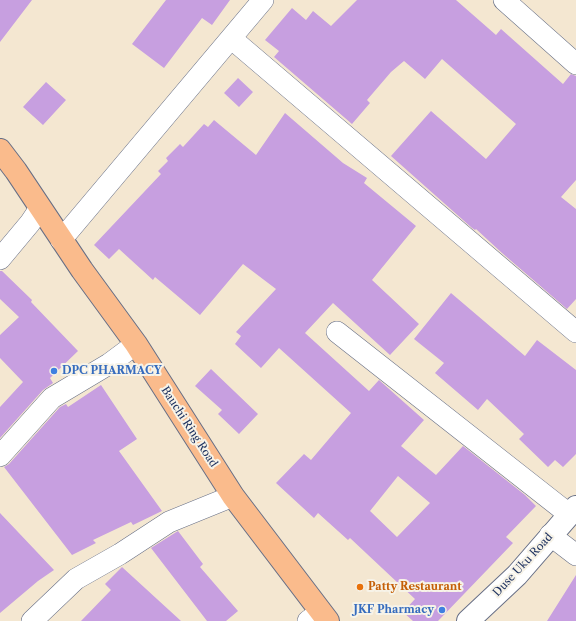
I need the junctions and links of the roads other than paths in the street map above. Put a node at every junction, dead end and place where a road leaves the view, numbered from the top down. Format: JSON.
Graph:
{"nodes":[{"id":1,"x":263,"y":0,"type":"edge"},
{"id":2,"x":504,"y":0,"type":"edge"},
{"id":3,"x":232,"y":39,"type":"junction"},
{"id":4,"x":576,"y":64,"type":"edge"},
{"id":5,"x":0,"y":150,"type":"edge"},
{"id":6,"x":40,"y":208,"type":"junction"},
{"id":7,"x":62,"y":240,"type":"junction"},
{"id":8,"x":0,"y":259,"type":"edge"},
{"id":9,"x":337,"y":332,"type":"dead end"},
{"id":10,"x":576,"y":332,"type":"edge"},
{"id":11,"x":136,"y":344,"type":"junction"},
{"id":12,"x":0,"y":456,"type":"edge"},
{"id":13,"x":233,"y":496,"type":"junction"},
{"id":14,"x":573,"y":511,"type":"edge"},
{"id":15,"x":550,"y":535,"type":"junction"},
{"id":16,"x":576,"y":555,"type":"edge"},
{"id":17,"x":319,"y":618,"type":"edge"},
{"id":18,"x":32,"y":621,"type":"edge"},
{"id":19,"x":468,"y":621,"type":"edge"}],
"edges":[{"from":1,"to":3,"type":"street"},
{"from":2,"to":4,"type":"street"},
{"from":3,"to":7,"type":"street"},
{"from":3,"to":10,"type":"street"},
{"from":5,"to":6,"type":"main road","name":"Bauchi Ring Road"},
{"from":6,"to":7,"type":"main road","name":"Bauchi Ring Road"},
{"from":6,"to":8,"type":"street"},
{"from":7,"to":11,"type":"main road","name":"Bauchi Ring Road"},
{"from":9,"to":14,"type":"street"},
{"from":11,"to":12,"type":"street"},
{"from":11,"to":13,"type":"main road","name":"Bauchi Ring Road"},
{"from":13,"to":17,"type":"main road","name":"Bauchi Ring Road"},
{"from":13,"to":18,"type":"street"},
{"from":14,"to":15,"type":"street","name":"Duse Uku Road"},
{"from":15,"to":16,"type":"street"},
{"from":15,"to":19,"type":"street","name":"Duse Uku Road"}]}
